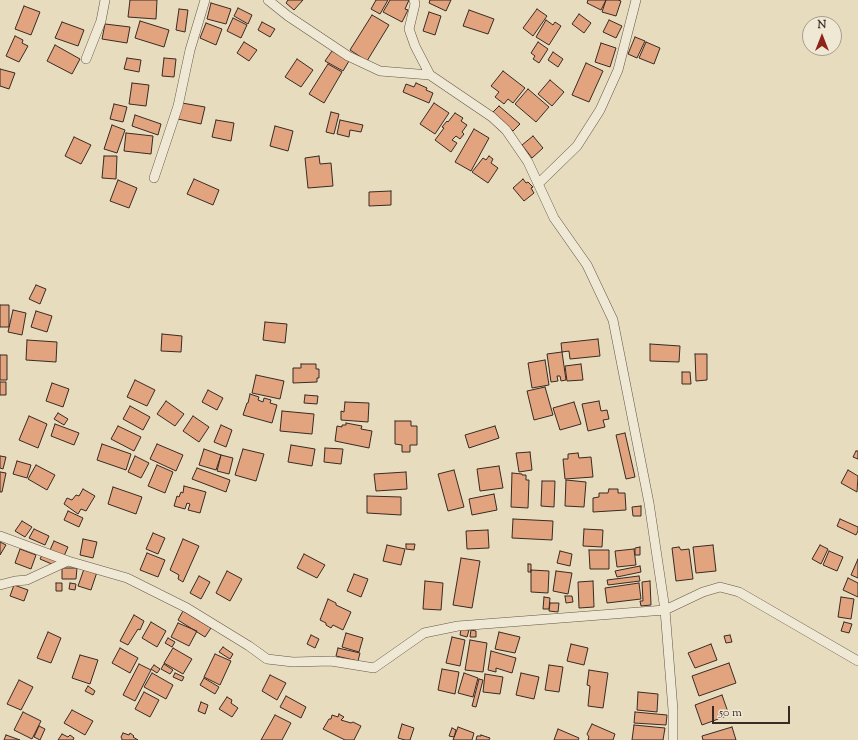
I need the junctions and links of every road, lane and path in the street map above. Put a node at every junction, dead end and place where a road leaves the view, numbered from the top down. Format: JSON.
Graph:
{"nodes":[{"id":1,"x":105,"y":0,"type":"edge"},
{"id":2,"x":205,"y":0,"type":"edge"},
{"id":3,"x":268,"y":0,"type":"edge"},
{"id":4,"x":414,"y":0,"type":"edge"},
{"id":5,"x":636,"y":0,"type":"edge"},
{"id":6,"x":86,"y":59,"type":"dead end"},
{"id":7,"x":430,"y":75,"type":"junction"},
{"id":8,"x":154,"y":178,"type":"dead end"},
{"id":9,"x":538,"y":184,"type":"junction"},
{"id":10,"x":0,"y":536,"type":"edge"},
{"id":11,"x":68,"y":561,"type":"junction"},
{"id":12,"x":0,"y":585,"type":"edge"},
{"id":13,"x":665,"y":610,"type":"junction"},
{"id":14,"x":858,"y":661,"type":"edge"},
{"id":15,"x":673,"y":740,"type":"edge"}],
"edges":[{"from":1,"to":6,"type":"street"},
{"from":2,"to":8,"type":"street"},
{"from":3,"to":7,"type":"street"},
{"from":4,"to":7,"type":"street"},
{"from":5,"to":9,"type":"street"},
{"from":7,"to":9,"type":"street"},
{"from":9,"to":13,"type":"street"},
{"from":10,"to":11,"type":"street"},
{"from":11,"to":12,"type":"street"},
{"from":11,"to":13,"type":"street"},
{"from":13,"to":14,"type":"street"},
{"from":13,"to":15,"type":"street"}]}
